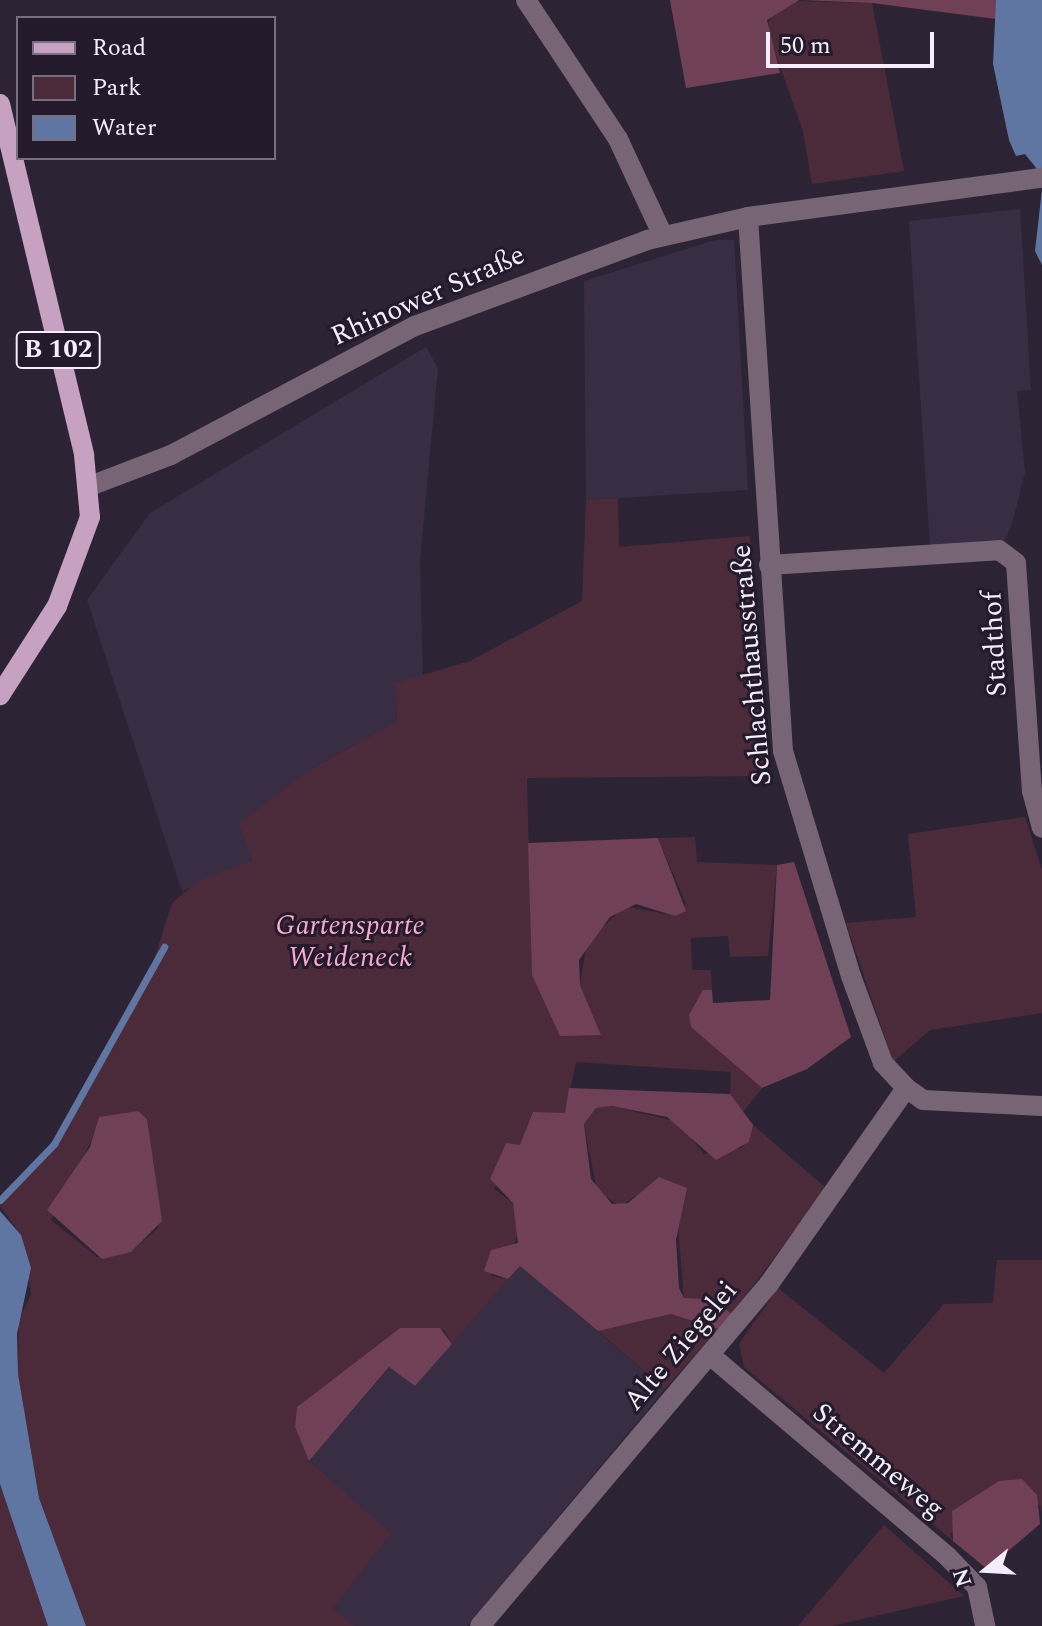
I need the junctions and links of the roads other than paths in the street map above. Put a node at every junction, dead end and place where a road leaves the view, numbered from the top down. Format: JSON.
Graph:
{"nodes":[{"id":1,"x":526,"y":0,"type":"edge"},
{"id":2,"x":0,"y":104,"type":"edge"},
{"id":3,"x":1040,"y":178,"type":"edge"},
{"id":4,"x":748,"y":217,"type":"junction"},
{"id":5,"x":663,"y":236,"type":"junction"},
{"id":6,"x":90,"y":486,"type":"junction"},
{"id":7,"x":769,"y":565,"type":"junction"},
{"id":8,"x":0,"y":695,"type":"edge"},
{"id":9,"x":1042,"y":828,"type":"edge"},
{"id":10,"x":906,"y":1088,"type":"junction"},
{"id":11,"x":1042,"y":1106,"type":"edge"},
{"id":12,"x":710,"y":1355,"type":"junction"},
{"id":13,"x":480,"y":1626,"type":"edge"},
{"id":14,"x":985,"y":1626,"type":"edge"}],
"edges":[{"from":1,"to":5,"type":"street"},
{"from":2,"to":6,"type":"main road","number":"B 102"},
{"from":3,"to":4,"type":"street","name":"Rhinower Straße"},
{"from":4,"to":5,"type":"street","name":"Rhinower Straße"},
{"from":4,"to":7,"type":"street","name":"Schlachthausstraße"},
{"from":5,"to":6,"type":"street","name":"Rhinower Straße"},
{"from":6,"to":8,"type":"main road","number":"B 102"},
{"from":7,"to":9,"type":"street","name":"Stadthof"},
{"from":7,"to":10,"type":"street","name":"Schlachthausstraße"},
{"from":10,"to":11,"type":"street"},
{"from":10,"to":12,"type":"street","name":"Alte Ziegelei"},
{"from":12,"to":13,"type":"street","name":"Alte Ziegelei"},
{"from":12,"to":14,"type":"street","name":"Stremmeweg"}]}
